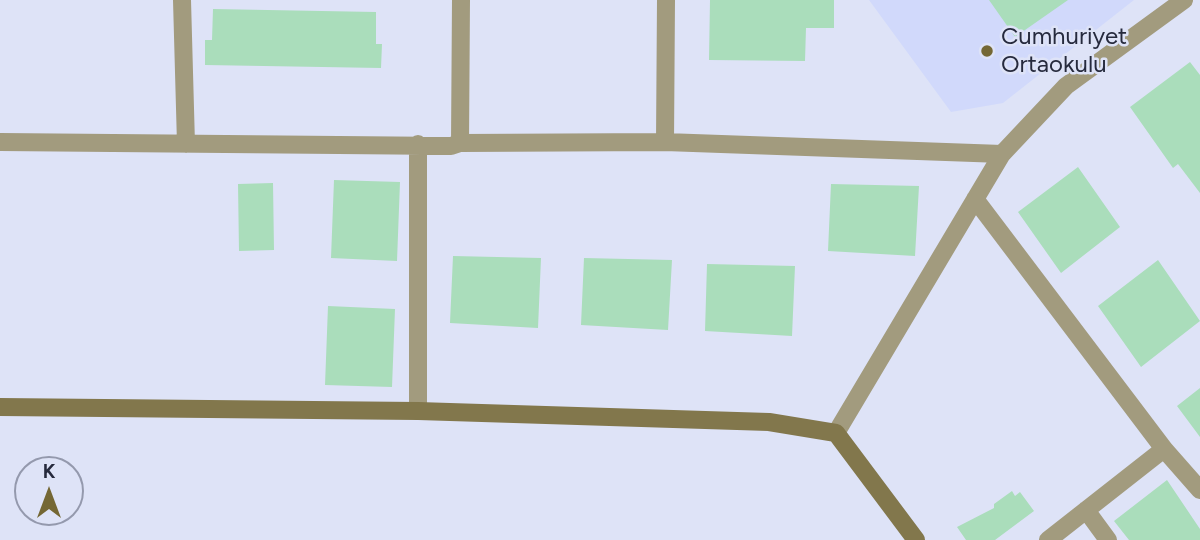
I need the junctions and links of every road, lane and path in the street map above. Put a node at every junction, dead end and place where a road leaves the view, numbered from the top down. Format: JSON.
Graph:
{"nodes":[{"id":1,"x":182,"y":0,"type":"edge"},
{"id":2,"x":461,"y":0,"type":"edge"},
{"id":3,"x":666,"y":0,"type":"edge"},
{"id":4,"x":1184,"y":0,"type":"edge"},
{"id":5,"x":0,"y":142,"type":"edge"},
{"id":6,"x":665,"y":142,"type":"junction"},
{"id":7,"x":460,"y":143,"type":"junction"},
{"id":8,"x":186,"y":144,"type":"junction"},
{"id":9,"x":418,"y":144,"type":"junction"},
{"id":10,"x":1002,"y":154,"type":"junction"},
{"id":11,"x":975,"y":199,"type":"junction"},
{"id":12,"x":0,"y":407,"type":"edge"},
{"id":13,"x":418,"y":411,"type":"junction"},
{"id":14,"x":836,"y":433,"type":"junction"},
{"id":15,"x":1164,"y":449,"type":"junction"},
{"id":16,"x":1200,"y":490,"type":"edge"},
{"id":17,"x":1086,"y":510,"type":"junction"},
{"id":18,"x":1058,"y":537,"type":"edge"},
{"id":19,"x":916,"y":540,"type":"edge"},
{"id":20,"x":1108,"y":540,"type":"edge"}],
"edges":[{"from":1,"to":8,"type":"street"},
{"from":2,"to":7,"type":"street"},
{"from":3,"to":6,"type":"street"},
{"from":4,"to":10,"type":"street"},
{"from":5,"to":8,"type":"street"},
{"from":6,"to":7,"type":"street"},
{"from":6,"to":10,"type":"street"},
{"from":7,"to":9,"type":"street"},
{"from":8,"to":9,"type":"street"},
{"from":9,"to":13,"type":"street"},
{"from":10,"to":11,"type":"street"},
{"from":11,"to":14,"type":"street"},
{"from":11,"to":15,"type":"street"},
{"from":12,"to":13,"type":"street"},
{"from":13,"to":14,"type":"street"},
{"from":14,"to":19,"type":"street"},
{"from":15,"to":16,"type":"street"},
{"from":15,"to":17,"type":"street"},
{"from":17,"to":18,"type":"street"},
{"from":17,"to":20,"type":"street"}]}
